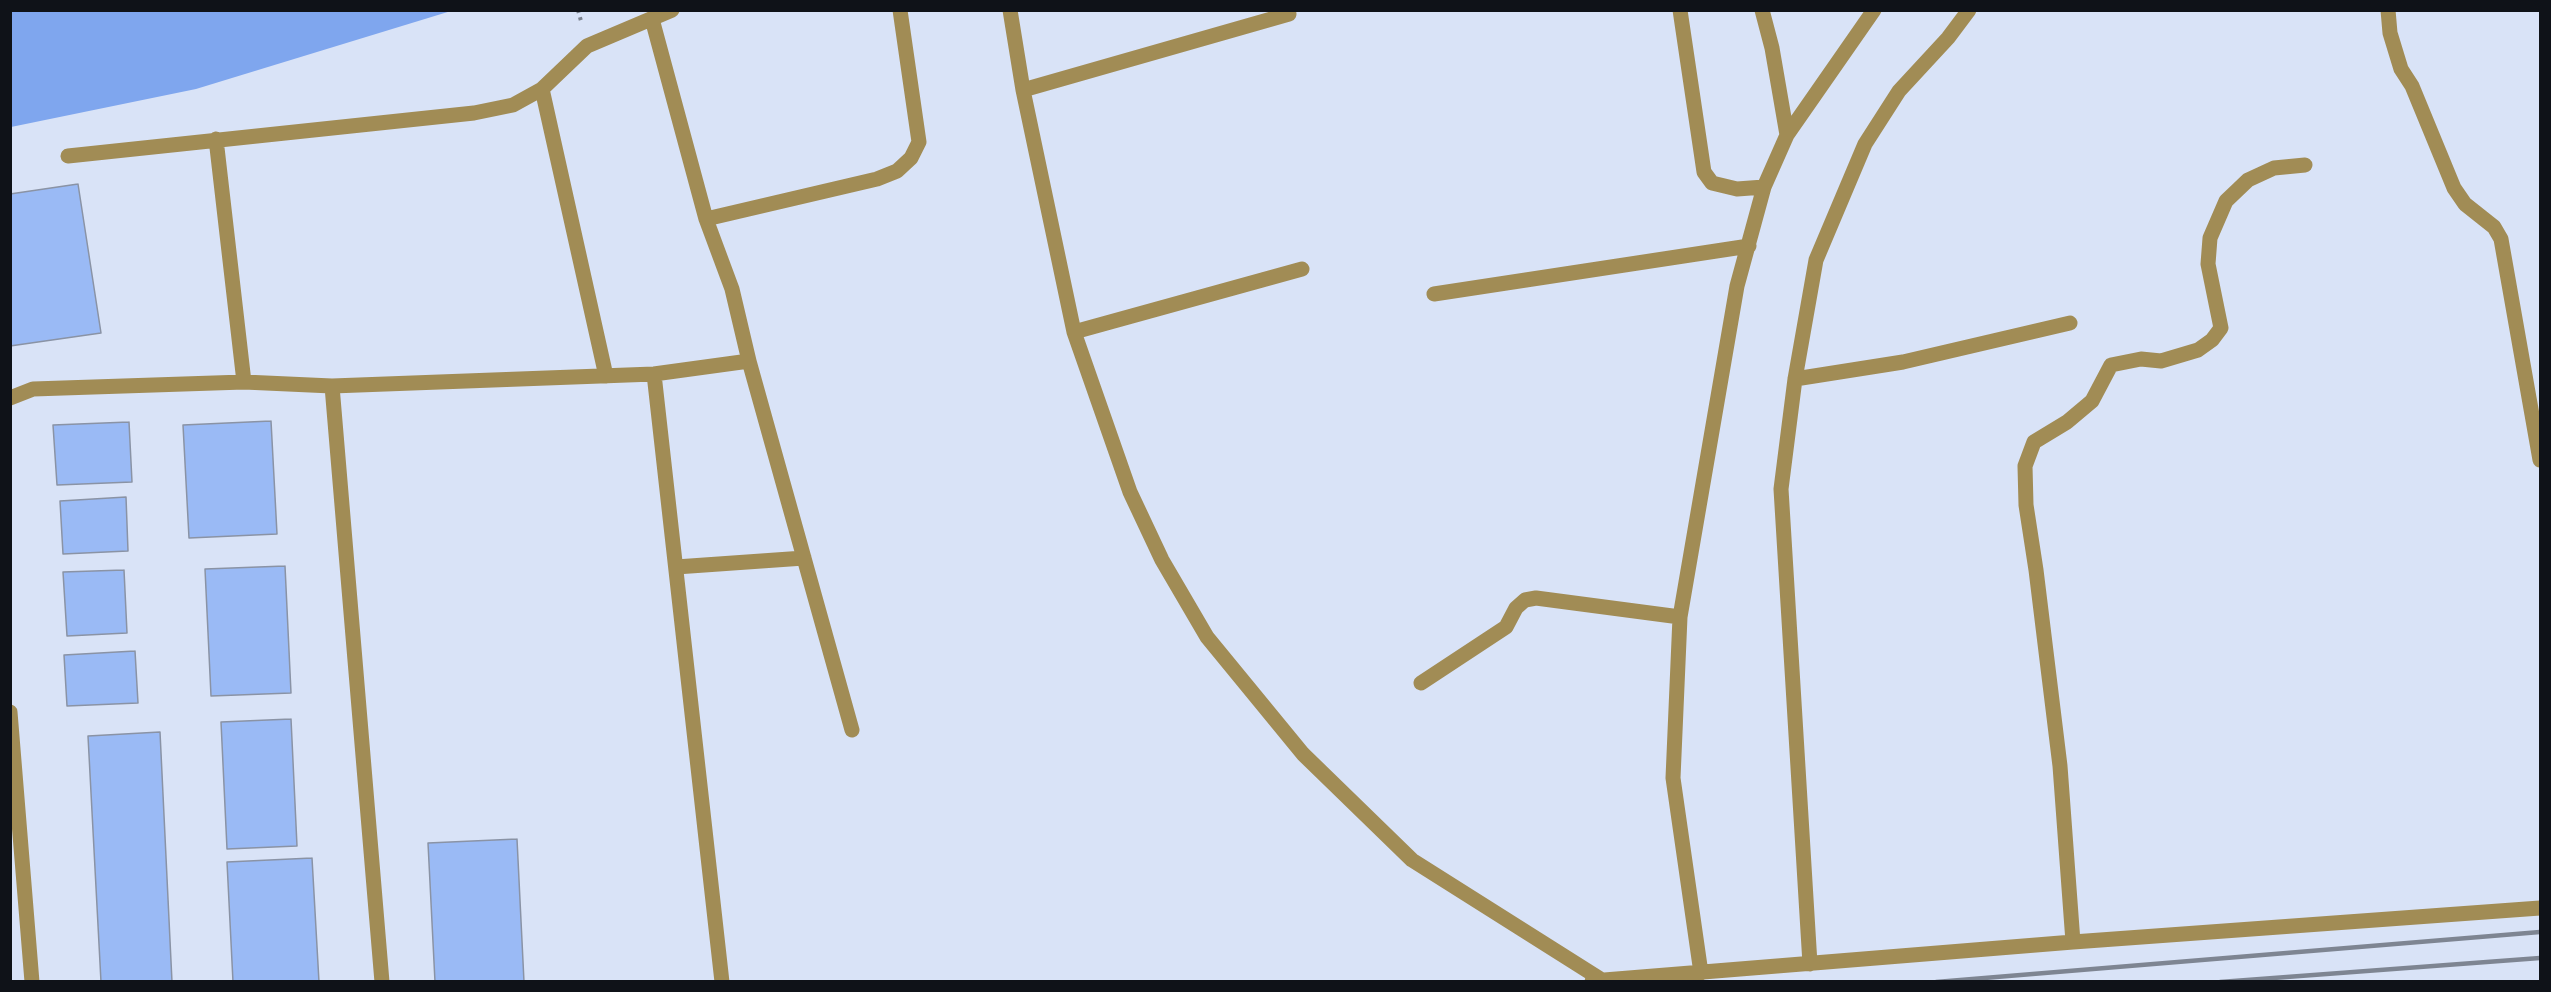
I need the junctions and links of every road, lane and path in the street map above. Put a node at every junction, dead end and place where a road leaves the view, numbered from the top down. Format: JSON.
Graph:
{"nodes":[{"id":1,"x":672,"y":10,"type":"edge"},
{"id":2,"x":900,"y":10,"type":"edge"},
{"id":3,"x":1010,"y":10,"type":"edge"},
{"id":4,"x":1680,"y":10,"type":"edge"},
{"id":5,"x":1762,"y":10,"type":"edge"},
{"id":6,"x":1874,"y":10,"type":"edge"},
{"id":7,"x":1969,"y":10,"type":"edge"},
{"id":8,"x":2388,"y":10,"type":"edge"},
{"id":9,"x":1289,"y":14,"type":"dead end"},
{"id":10,"x":652,"y":19,"type":"junction"},
{"id":11,"x":542,"y":89,"type":"junction"},
{"id":12,"x":1023,"y":90,"type":"junction"},
{"id":13,"x":1787,"y":135,"type":"junction"},
{"id":14,"x":216,"y":139,"type":"junction"},
{"id":15,"x":68,"y":156,"type":"dead end"},
{"id":16,"x":2305,"y":165,"type":"dead end"},
{"id":17,"x":1764,"y":187,"type":"junction"},
{"id":18,"x":706,"y":219,"type":"junction"},
{"id":19,"x":1749,"y":246,"type":"junction"},
{"id":20,"x":1302,"y":269,"type":"dead end"},
{"id":21,"x":1434,"y":294,"type":"dead end"},
{"id":22,"x":2070,"y":323,"type":"dead end"},
{"id":23,"x":1074,"y":332,"type":"junction"},
{"id":24,"x":749,"y":361,"type":"junction"},
{"id":25,"x":654,"y":374,"type":"junction"},
{"id":26,"x":606,"y":376,"type":"junction"},
{"id":27,"x":1795,"y":379,"type":"junction"},
{"id":28,"x":244,"y":382,"type":"junction"},
{"id":29,"x":332,"y":386,"type":"junction"},
{"id":30,"x":10,"y":398,"type":"edge"},
{"id":31,"x":2541,"y":460,"type":"edge"},
{"id":32,"x":804,"y":558,"type":"junction"},
{"id":33,"x":676,"y":567,"type":"junction"},
{"id":34,"x":1680,"y":617,"type":"junction"},
{"id":35,"x":1421,"y":683,"type":"dead end"},
{"id":36,"x":10,"y":712,"type":"edge"},
{"id":37,"x":852,"y":730,"type":"dead end"},
{"id":38,"x":2541,"y":908,"type":"edge"},
{"id":39,"x":2073,"y":942,"type":"junction"},
{"id":40,"x":1810,"y":964,"type":"junction"},
{"id":41,"x":1701,"y":973,"type":"junction"},
{"id":42,"x":1602,"y":980,"type":"junction"},
{"id":43,"x":32,"y":981,"type":"edge"},
{"id":44,"x":382,"y":981,"type":"edge"},
{"id":45,"x":722,"y":981,"type":"edge"},
{"id":46,"x":1586,"y":981,"type":"edge"}],
"edges":[{"from":1,"to":10,"type":"street"},
{"from":2,"to":18,"type":"street"},
{"from":3,"to":12,"type":"street"},
{"from":4,"to":17,"type":"street"},
{"from":5,"to":13,"type":"street"},
{"from":6,"to":13,"type":"street"},
{"from":7,"to":27,"type":"street"},
{"from":8,"to":31,"type":"street"},
{"from":9,"to":12,"type":"street"},
{"from":10,"to":11,"type":"street"},
{"from":10,"to":18,"type":"street"},
{"from":11,"to":14,"type":"street"},
{"from":11,"to":26,"type":"street"},
{"from":12,"to":23,"type":"street"},
{"from":13,"to":17,"type":"street"},
{"from":14,"to":15,"type":"street"},
{"from":14,"to":28,"type":"street"},
{"from":16,"to":39,"type":"street"},
{"from":17,"to":19,"type":"street"},
{"from":18,"to":24,"type":"street"},
{"from":19,"to":21,"type":"street"},
{"from":19,"to":34,"type":"street"},
{"from":20,"to":23,"type":"street"},
{"from":22,"to":27,"type":"street"},
{"from":23,"to":42,"type":"street"},
{"from":24,"to":25,"type":"street"},
{"from":24,"to":32,"type":"street"},
{"from":25,"to":26,"type":"street"},
{"from":25,"to":33,"type":"street"},
{"from":26,"to":29,"type":"street"},
{"from":27,"to":40,"type":"street"},
{"from":28,"to":29,"type":"street"},
{"from":28,"to":30,"type":"street"},
{"from":29,"to":44,"type":"street"},
{"from":32,"to":33,"type":"street"},
{"from":32,"to":37,"type":"street"},
{"from":33,"to":45,"type":"street"},
{"from":34,"to":35,"type":"street"},
{"from":34,"to":41,"type":"street"},
{"from":36,"to":43,"type":"street"},
{"from":38,"to":39,"type":"street"},
{"from":39,"to":40,"type":"street"},
{"from":40,"to":41,"type":"street"},
{"from":41,"to":42,"type":"street"},
{"from":42,"to":46,"type":"street"}]}
